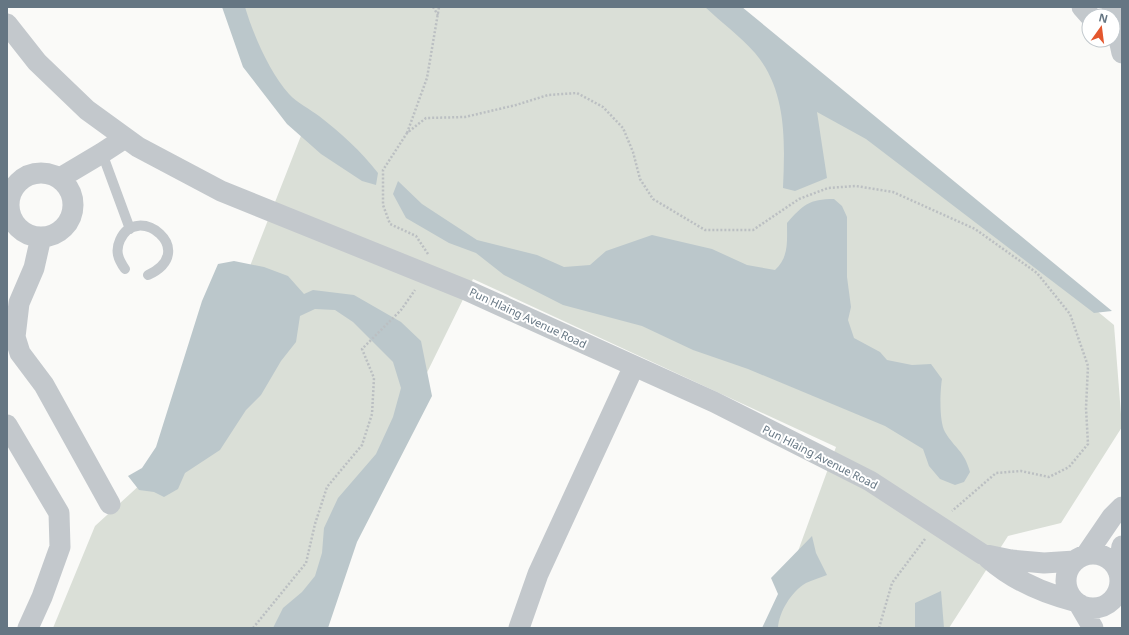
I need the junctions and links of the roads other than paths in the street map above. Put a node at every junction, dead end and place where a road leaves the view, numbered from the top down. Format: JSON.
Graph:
{"nodes":[{"id":1,"x":1112,"y":7,"type":"edge"},
{"id":2,"x":7,"y":24,"type":"edge"},
{"id":3,"x":1122,"y":53,"type":"edge"},
{"id":4,"x":125,"y":138,"type":"junction"},
{"id":5,"x":102,"y":154,"type":"junction"},
{"id":6,"x":60,"y":178,"type":"junction"},
{"id":7,"x":130,"y":229,"type":"junction"},
{"id":8,"x":40,"y":237,"type":"junction"},
{"id":9,"x":125,"y":268,"type":"dead end"},
{"id":10,"x":148,"y":275,"type":"dead end"},
{"id":11,"x":634,"y":366,"type":"junction"},
{"id":12,"x":7,"y":425,"type":"edge"},
{"id":13,"x":110,"y":504,"type":"dead end"},
{"id":14,"x":1122,"y":506,"type":"edge"},
{"id":15,"x":1122,"y":546,"type":"edge"},
{"id":16,"x":982,"y":554,"type":"junction"},
{"id":17,"x":1080,"y":558,"type":"junction"},
{"id":18,"x":1120,"y":583,"type":"edge"},
{"id":19,"x":1077,"y":602,"type":"junction"},
{"id":20,"x":28,"y":628,"type":"edge"},
{"id":21,"x":519,"y":628,"type":"edge"},
{"id":22,"x":1093,"y":628,"type":"edge"}],
"edges":[{"from":1,"to":3,"type":"street"},
{"from":2,"to":4,"type":"street","name":"Pun Hlaing Avenue Road"},
{"from":4,"to":5,"type":"street"},
{"from":4,"to":11,"type":"street","name":"Pun Hlaing Avenue Road"},
{"from":5,"to":6,"type":"street"},
{"from":5,"to":7,"type":"lane"},
{"from":6,"to":8,"type":"street"},
{"from":6,"to":8,"type":"street"},
{"from":7,"to":9,"type":"lane"},
{"from":7,"to":10,"type":"lane"},
{"from":8,"to":13,"type":"street"},
{"from":11,"to":16,"type":"street","name":"Pun Hlaing Avenue Road"},
{"from":11,"to":21,"type":"street"},
{"from":12,"to":20,"type":"street"},
{"from":14,"to":17,"type":"street"},
{"from":15,"to":18,"type":"street"},
{"from":16,"to":17,"type":"street","name":"Pun Hlaing Avenue Road"},
{"from":16,"to":19,"type":"street"},
{"from":17,"to":18,"type":"street"},
{"from":17,"to":19,"type":"street"},
{"from":18,"to":19,"type":"street"},
{"from":19,"to":22,"type":"street"}]}
